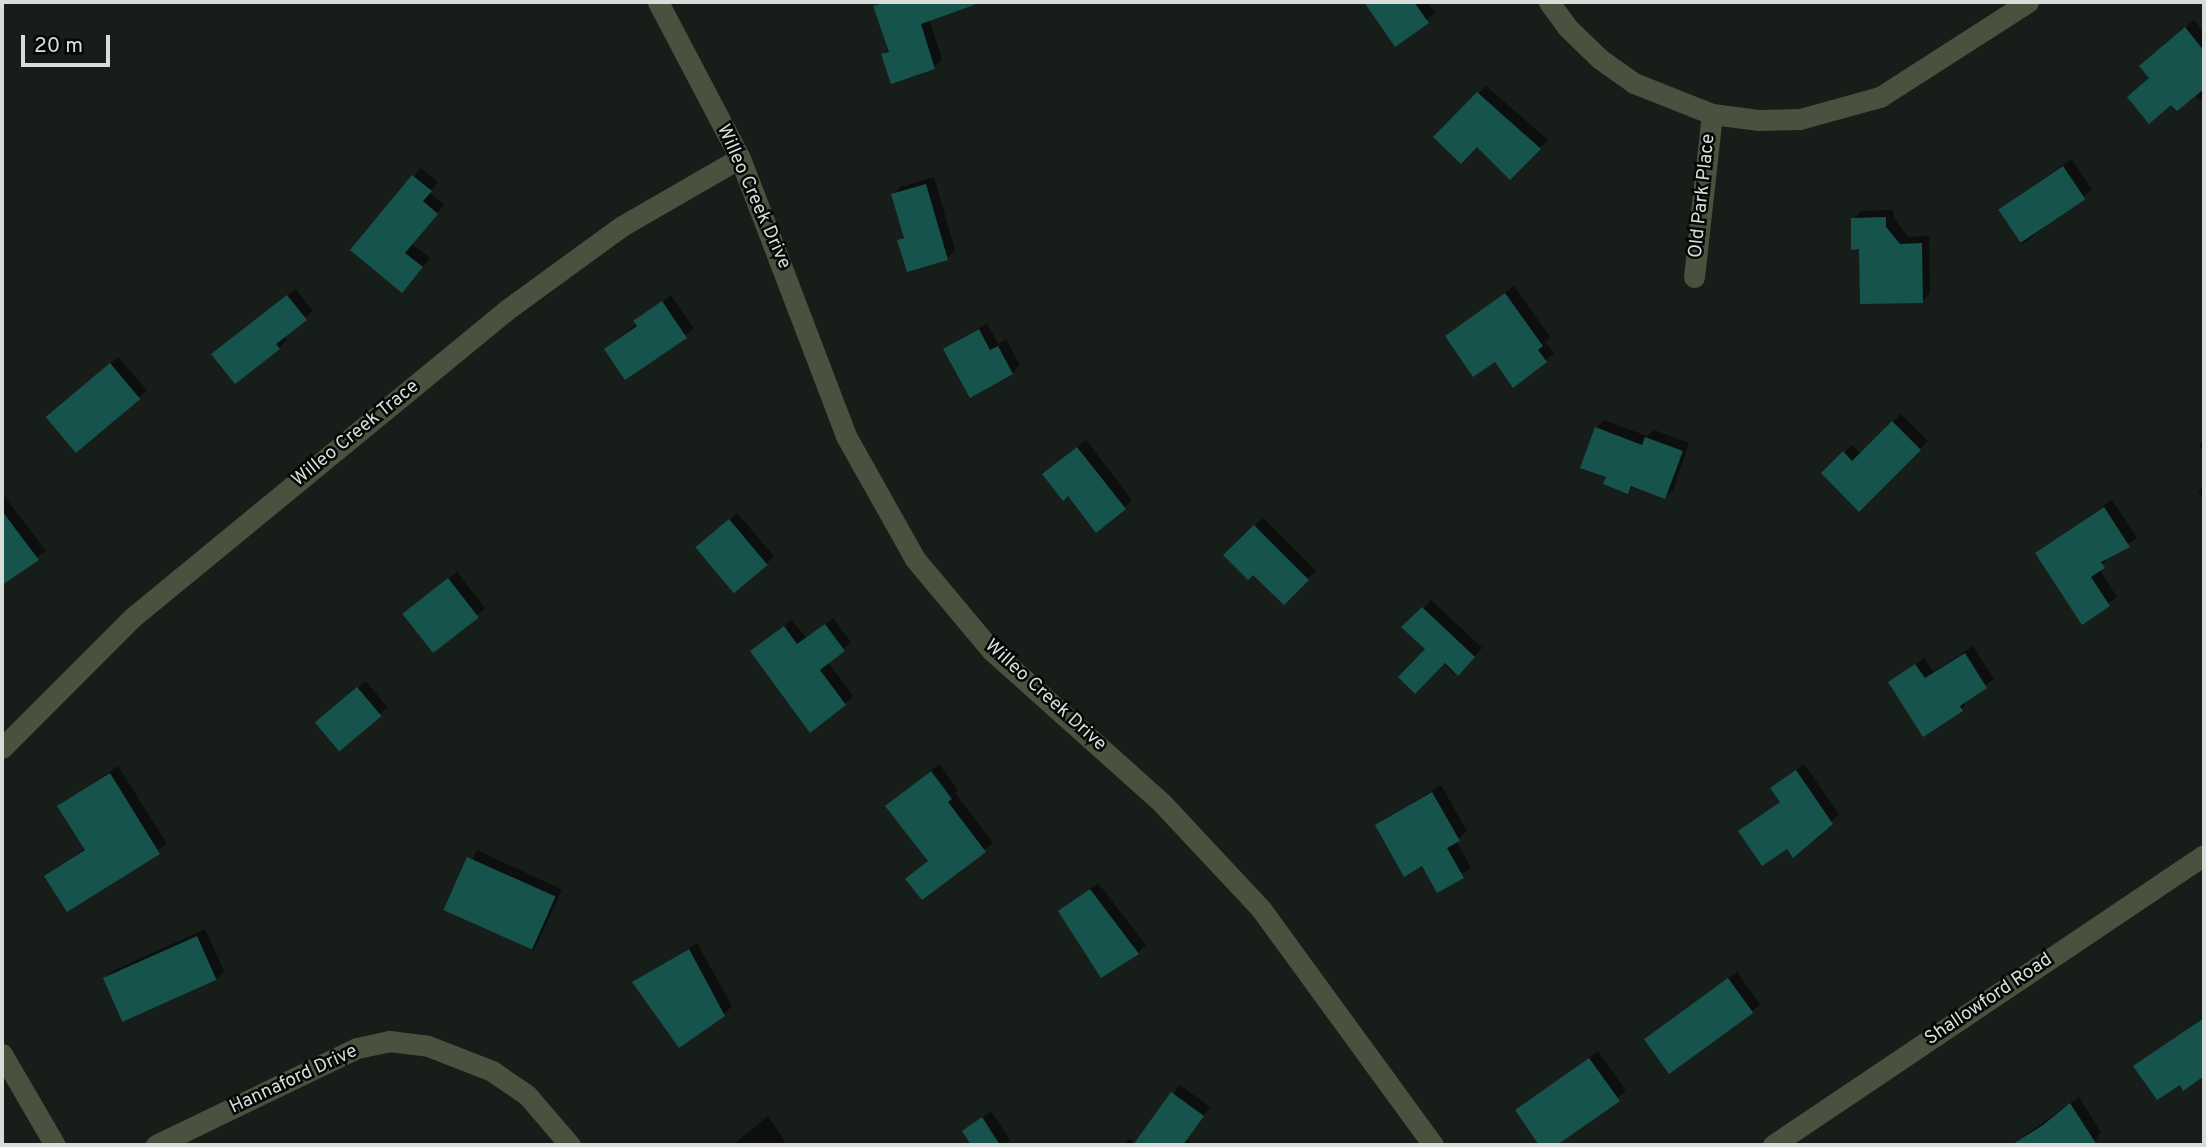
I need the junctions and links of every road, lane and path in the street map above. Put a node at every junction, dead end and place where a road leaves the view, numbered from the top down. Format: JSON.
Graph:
{"nodes":[{"id":1,"x":657,"y":2,"type":"edge"},
{"id":2,"x":1549,"y":2,"type":"edge"},
{"id":3,"x":2028,"y":2,"type":"edge"},
{"id":4,"x":1712,"y":114,"type":"junction"},
{"id":5,"x":740,"y":158,"type":"junction"},
{"id":6,"x":1694,"y":277,"type":"dead end"},
{"id":7,"x":2,"y":748,"type":"edge"},
{"id":8,"x":2204,"y":855,"type":"edge"},
{"id":9,"x":2,"y":1054,"type":"edge"},
{"id":10,"x":55,"y":1145,"type":"edge"},
{"id":11,"x":156,"y":1145,"type":"edge"},
{"id":12,"x":570,"y":1145,"type":"edge"},
{"id":13,"x":1433,"y":1145,"type":"edge"},
{"id":14,"x":1773,"y":1145,"type":"edge"}],
"edges":[{"from":1,"to":5,"type":"street","name":"Willeo Creek Drive"},
{"from":2,"to":4,"type":"street"},
{"from":3,"to":4,"type":"street"},
{"from":4,"to":6,"type":"street","name":"Old Park Place"},
{"from":5,"to":7,"type":"street","name":"Willeo Creek Trace"},
{"from":5,"to":13,"type":"street","name":"Willeo Creek Drive"},
{"from":8,"to":14,"type":"street","name":"Shallowford Road"},
{"from":9,"to":10,"type":"street"},
{"from":11,"to":12,"type":"street","name":"Hannaford Drive"}]}
